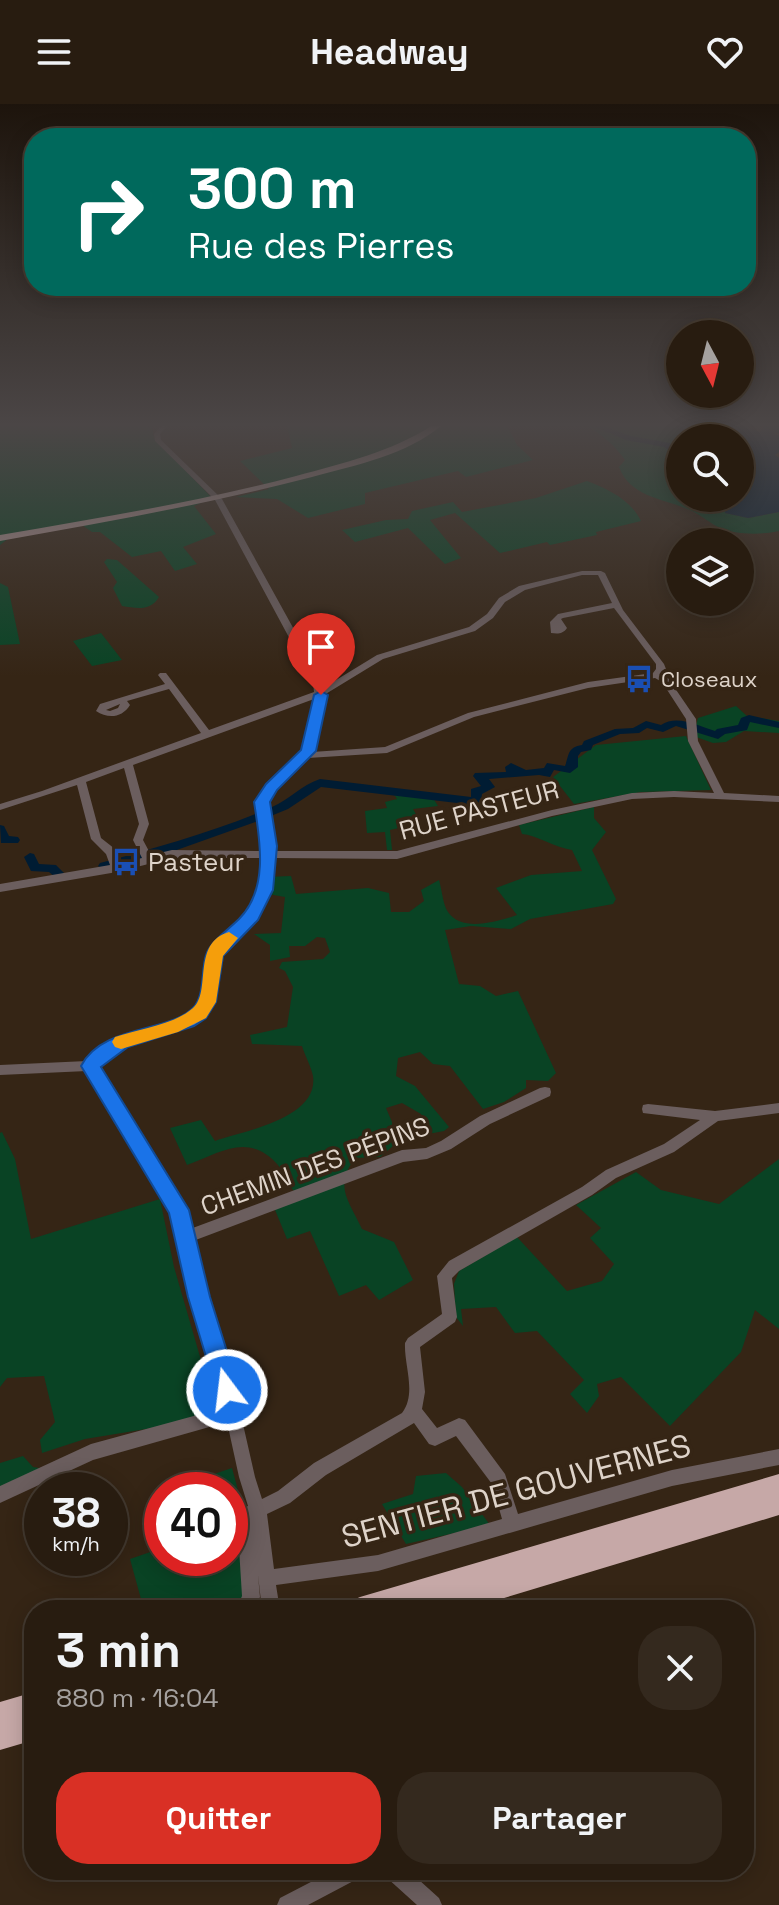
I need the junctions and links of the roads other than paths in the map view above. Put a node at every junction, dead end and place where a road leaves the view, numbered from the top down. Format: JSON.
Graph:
{"nodes":[{"id":1,"x":162,"y":509,"type":"edge"},
{"id":2,"x":223,"y":509,"type":"edge"},
{"id":3,"x":0,"y":538,"type":"edge"},
{"id":4,"x":616,"y":605,"type":"junction"},
{"id":5,"x":557,"y":619,"type":"dead end"},
{"id":6,"x":163,"y":675,"type":"dead end"},
{"id":7,"x":656,"y":675,"type":"junction"},
{"id":8,"x":170,"y":686,"type":"junction"},
{"id":9,"x":321,"y":693,"type":"junction"},
{"id":10,"x":122,"y":700,"type":"dead end"},
{"id":11,"x":207,"y":734,"type":"junction"},
{"id":12,"x":306,"y":755,"type":"junction"},
{"id":13,"x":128,"y":763,"type":"junction"},
{"id":14,"x":81,"y":780,"type":"junction"},
{"id":15,"x":720,"y":795,"type":"junction"},
{"id":16,"x":779,"y":799,"type":"edge"},
{"id":17,"x":0,"y":807,"type":"edge"},
{"id":18,"x":269,"y":854,"type":"junction"},
{"id":19,"x":146,"y":856,"type":"junction"},
{"id":20,"x":116,"y":865,"type":"junction"},
{"id":21,"x":0,"y":888,"type":"edge"},
{"id":22,"x":90,"y":1066,"type":"junction"},
{"id":23,"x":0,"y":1070,"type":"edge"},
{"id":24,"x":545,"y":1092,"type":"dead end"},
{"id":25,"x":779,"y":1108,"type":"edge"},
{"id":26,"x":648,"y":1109,"type":"dead end"},
{"id":27,"x":715,"y":1116,"type":"junction"},
{"id":28,"x":184,"y":1238,"type":"junction"},
{"id":29,"x":414,"y":1411,"type":"junction"},
{"id":30,"x":233,"y":1413,"type":"junction"},
{"id":31,"x":779,"y":1457,"type":"edge"},
{"id":32,"x":779,"y":1486,"type":"edge"},
{"id":33,"x":0,"y":1495,"type":"edge"},
{"id":34,"x":779,"y":1503,"type":"edge"},
{"id":35,"x":258,"y":1510,"type":"junction"},
{"id":36,"x":512,"y":1523,"type":"junction"},
{"id":37,"x":268,"y":1578,"type":"junction"},
{"id":38,"x":250,"y":1600,"type":"edge"},
{"id":39,"x":270,"y":1600,"type":"edge"},
{"id":40,"x":394,"y":1600,"type":"edge"},
{"id":41,"x":454,"y":1600,"type":"edge"},
{"id":42,"x":24,"y":1709,"type":"edge"},
{"id":43,"x":0,"y":1716,"type":"edge"},
{"id":44,"x":24,"y":1729,"type":"edge"},
{"id":45,"x":0,"y":1736,"type":"edge"},
{"id":46,"x":335,"y":1880,"type":"edge"},
{"id":47,"x":404,"y":1880,"type":"edge"},
{"id":48,"x":287,"y":1905,"type":"edge"},
{"id":49,"x":432,"y":1905,"type":"edge"}],
"edges":[{"from":1,"to":3,"type":"main road"},
{"from":2,"to":9,"type":"street"},
{"from":4,"to":5,"type":"street"},
{"from":4,"to":7,"type":"street"},
{"from":4,"to":9,"type":"street"},
{"from":6,"to":8,"type":"street"},
{"from":7,"to":12,"type":"street"},
{"from":7,"to":15,"type":"street"},
{"from":8,"to":10,"type":"street"},
{"from":8,"to":11,"type":"street"},
{"from":9,"to":11,"type":"street"},
{"from":9,"to":12,"type":"street"},
{"from":11,"to":13,"type":"street"},
{"from":12,"to":18,"type":"street"},
{"from":13,"to":14,"type":"street"},
{"from":13,"to":19,"type":"street"},
{"from":14,"to":17,"type":"street"},
{"from":14,"to":20,"type":"street"},
{"from":15,"to":16,"type":"street","name":"RUE PASTEUR"},
{"from":15,"to":18,"type":"street","name":"RUE PASTEUR"},
{"from":18,"to":19,"type":"street","name":"RUE PASTEUR"},
{"from":18,"to":22,"type":"street"},
{"from":19,"to":20,"type":"street","name":"RUE PASTEUR"},
{"from":20,"to":21,"type":"street","name":"RUE PASTEUR"},
{"from":22,"to":23,"type":"street"},
{"from":22,"to":28,"type":"street"},
{"from":24,"to":28,"type":"street","name":"CHEMIN DES PÉPINS"},
{"from":25,"to":27,"type":"street"},
{"from":26,"to":27,"type":"street"},
{"from":27,"to":29,"type":"street"},
{"from":28,"to":30,"type":"street"},
{"from":29,"to":35,"type":"street"},
{"from":29,"to":36,"type":"street"},
{"from":30,"to":33,"type":"street"},
{"from":30,"to":35,"type":"street"},
{"from":31,"to":36,"type":"street","name":"SENTIER DE GOUVERNES"},
{"from":32,"to":40,"type":"highway"},
{"from":34,"to":41,"type":"highway"},
{"from":35,"to":37,"type":"street"},
{"from":35,"to":38,"type":"street"},
{"from":36,"to":37,"type":"street","name":"SENTIER DE GOUVERNES"},
{"from":37,"to":39,"type":"street"},
{"from":42,"to":43,"type":"highway"},
{"from":44,"to":45,"type":"highway"},
{"from":46,"to":48,"type":"street"},
{"from":47,"to":49,"type":"street"}]}
